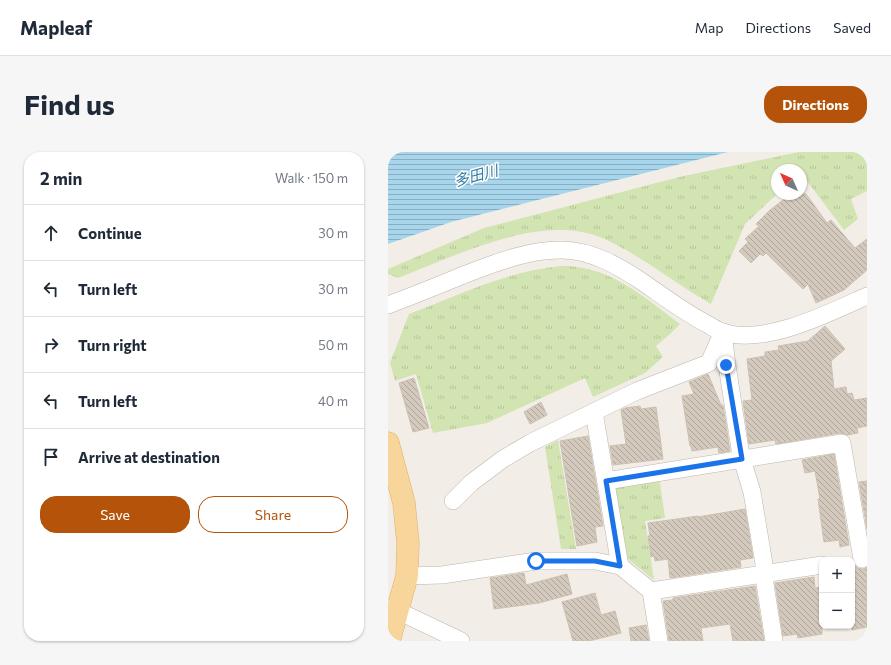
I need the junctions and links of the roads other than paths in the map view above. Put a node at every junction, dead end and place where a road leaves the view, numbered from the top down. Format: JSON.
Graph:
{"nodes":[{"id":1,"x":867,"y":296,"type":"edge"},
{"id":2,"x":388,"y":305,"type":"edge"},
{"id":3,"x":723,"y":332,"type":"junction"},
{"id":4,"x":594,"y":412,"type":"junction"},
{"id":5,"x":388,"y":444,"type":"edge"},
{"id":6,"x":742,"y":459,"type":"junction"},
{"id":7,"x":606,"y":481,"type":"junction"},
{"id":8,"x":453,"y":501,"type":"dead end"},
{"id":9,"x":860,"y":559,"type":"edge"},
{"id":10,"x":819,"y":565,"type":"edge"},
{"id":11,"x":620,"y":566,"type":"junction"},
{"id":12,"x":765,"y":574,"type":"junction"},
{"id":13,"x":407,"y":576,"type":"junction"},
{"id":14,"x":651,"y":591,"type":"junction"},
{"id":15,"x":393,"y":610,"type":"edge"},
{"id":16,"x":390,"y":639,"type":"edge"},
{"id":17,"x":462,"y":641,"type":"edge"},
{"id":18,"x":659,"y":641,"type":"edge"},
{"id":19,"x":774,"y":641,"type":"edge"}],
"edges":[{"from":1,"to":3,"type":"street"},
{"from":2,"to":3,"type":"street"},
{"from":3,"to":4,"type":"street"},
{"from":3,"to":6,"type":"street"},
{"from":4,"to":7,"type":"street"},
{"from":4,"to":8,"type":"street"},
{"from":5,"to":13,"type":"main road"},
{"from":6,"to":7,"type":"street"},
{"from":6,"to":9,"type":"street"},
{"from":6,"to":12,"type":"street"},
{"from":7,"to":11,"type":"street"},
{"from":10,"to":12,"type":"street"},
{"from":11,"to":13,"type":"street"},
{"from":11,"to":14,"type":"street"},
{"from":12,"to":14,"type":"street"},
{"from":12,"to":19,"type":"street"},
{"from":13,"to":15,"type":"main road"},
{"from":14,"to":18,"type":"street"},
{"from":15,"to":16,"type":"main road"},
{"from":15,"to":17,"type":"street"}]}
